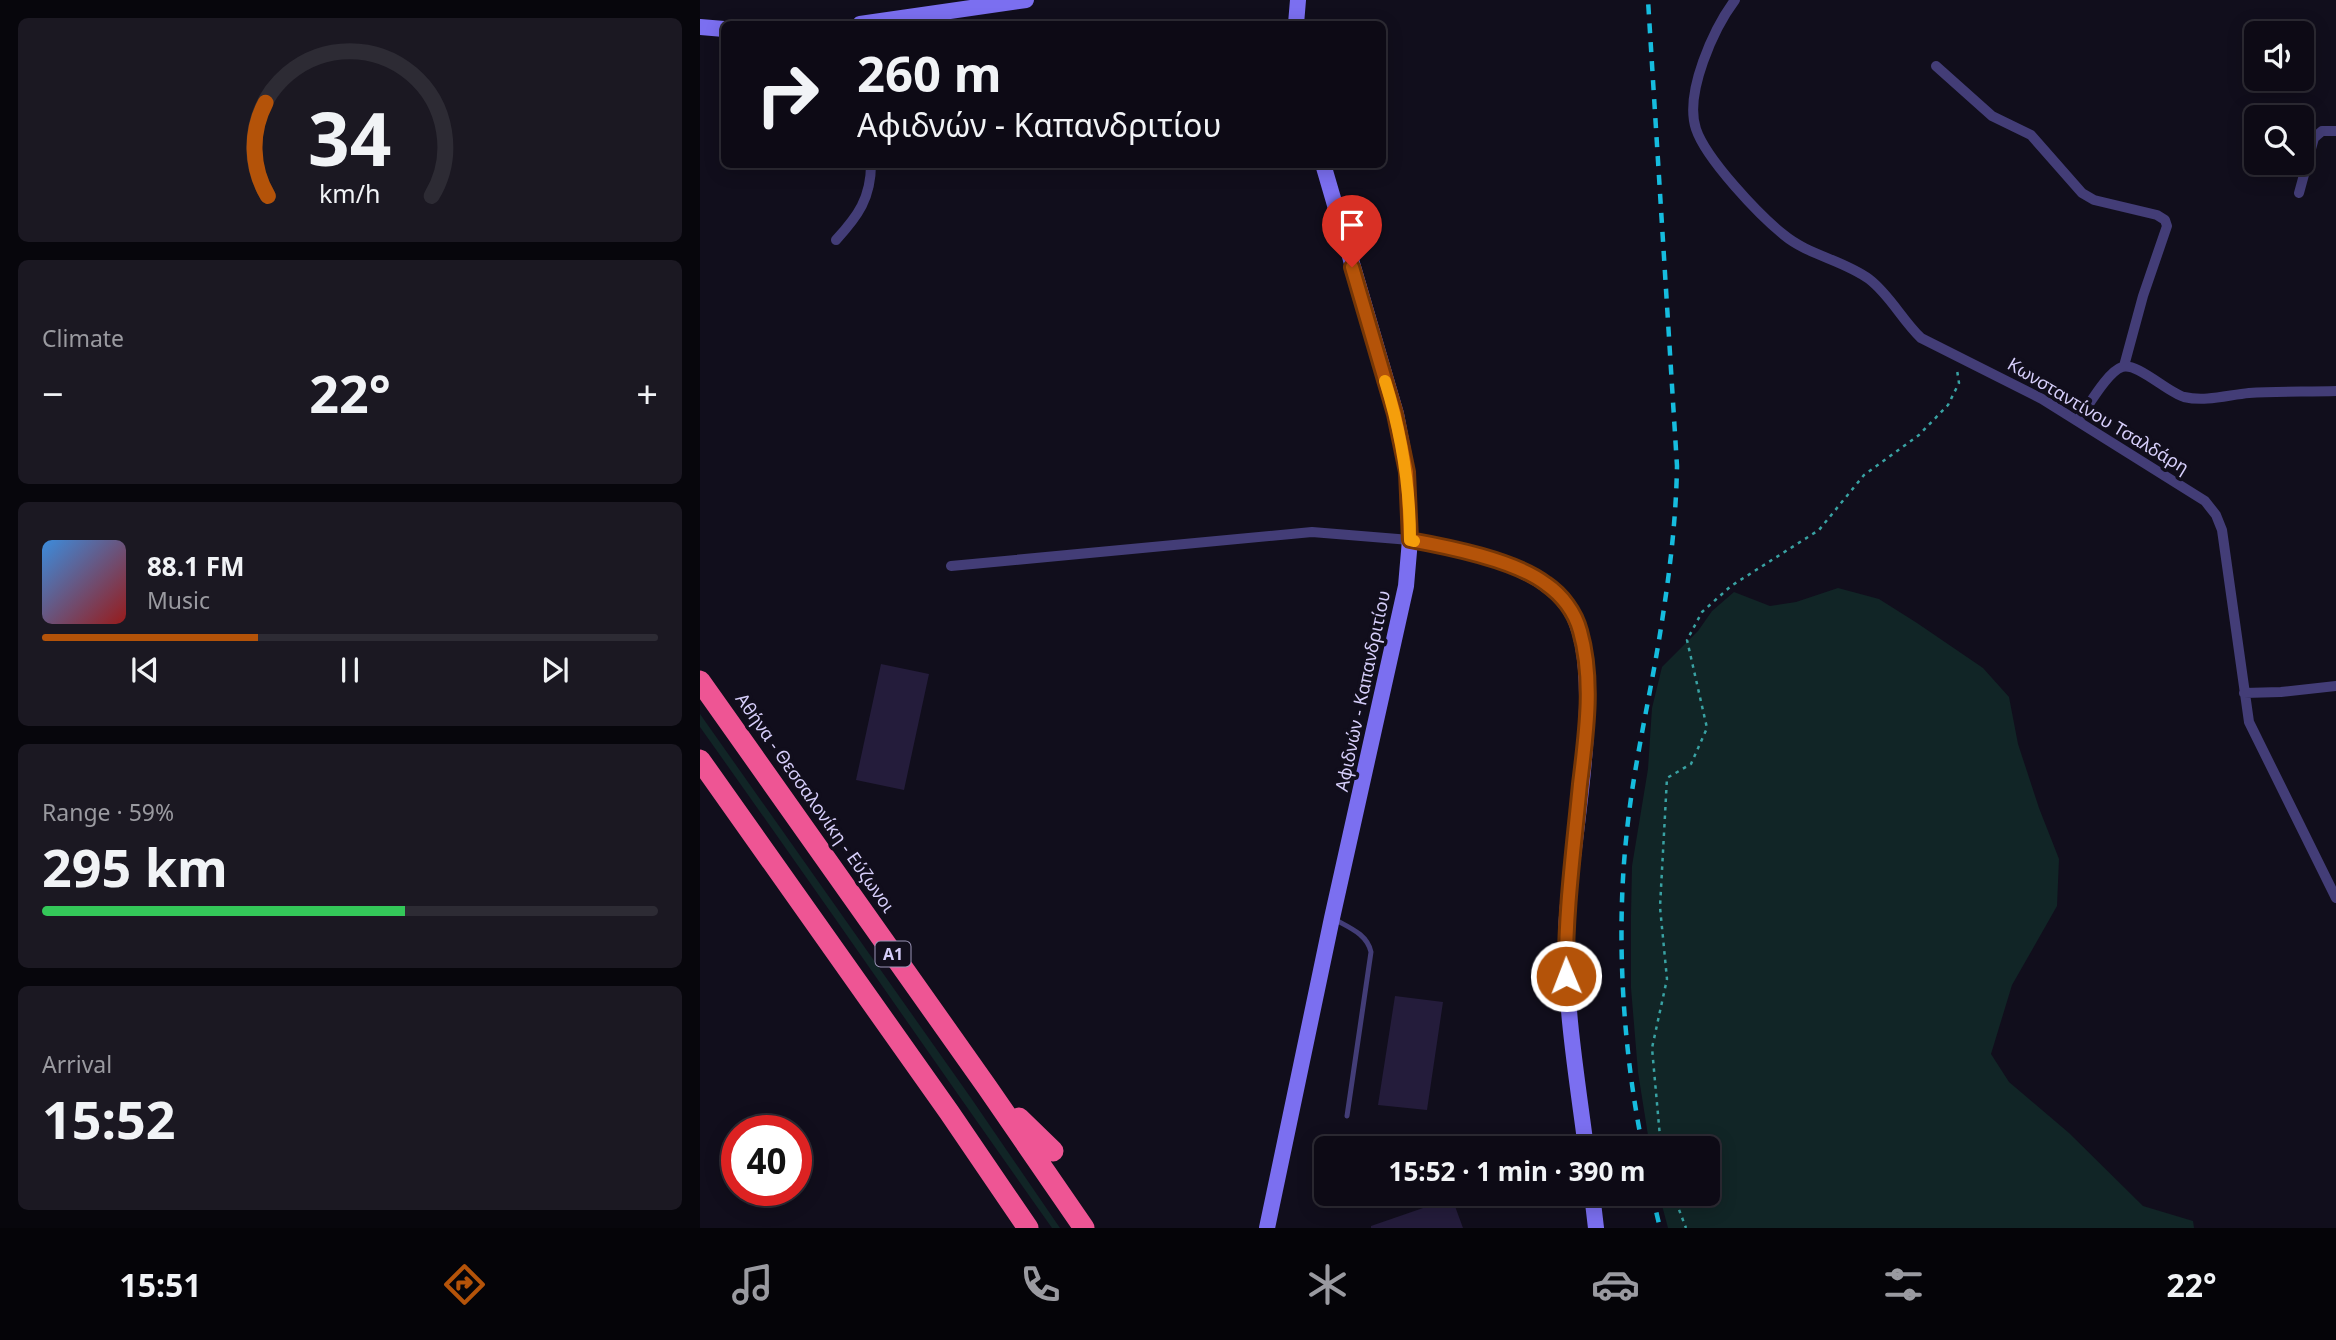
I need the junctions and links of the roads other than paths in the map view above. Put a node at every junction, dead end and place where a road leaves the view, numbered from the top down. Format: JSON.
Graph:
{"nodes":[{"id":1,"x":1026,"y":0,"type":"edge"},
{"id":2,"x":1298,"y":0,"type":"edge"},
{"id":3,"x":1735,"y":0,"type":"edge"},
{"id":4,"x":888,"y":21,"type":"edge"},
{"id":5,"x":1296,"y":21,"type":"edge"},
{"id":6,"x":700,"y":27,"type":"edge"},
{"id":7,"x":721,"y":29,"type":"edge"},
{"id":8,"x":1936,"y":66,"type":"dead end"},
{"id":9,"x":2336,"y":131,"type":"edge"},
{"id":10,"x":871,"y":168,"type":"edge"},
{"id":11,"x":1324,"y":168,"type":"edge"},
{"id":12,"x":2299,"y":193,"type":"dead end"},
{"id":13,"x":836,"y":240,"type":"dead end"},
{"id":14,"x":2124,"y":366,"type":"junction"},
{"id":15,"x":2336,"y":391,"type":"edge"},
{"id":16,"x":2078,"y":421,"type":"junction"},
{"id":17,"x":1410,"y":540,"type":"junction"},
{"id":18,"x":951,"y":566,"type":"dead end"},
{"id":19,"x":700,"y":681,"type":"edge"},
{"id":20,"x":2336,"y":686,"type":"edge"},
{"id":21,"x":2244,"y":693,"type":"junction"},
{"id":22,"x":700,"y":760,"type":"edge"},
{"id":23,"x":2336,"y":898,"type":"edge"},
{"id":24,"x":1332,"y":918,"type":"junction"},
{"id":25,"x":987,"y":1087,"type":"junction"},
{"id":26,"x":1347,"y":1116,"type":"dead end"},
{"id":27,"x":1584,"y":1136,"type":"edge"},
{"id":28,"x":1053,"y":1151,"type":"dead end"},
{"id":29,"x":1001,"y":1190,"type":"junction"},
{"id":30,"x":1593,"y":1206,"type":"edge"},
{"id":31,"x":1018,"y":1228,"type":"edge"},
{"id":32,"x":1028,"y":1228,"type":"edge"},
{"id":33,"x":1084,"y":1228,"type":"edge"},
{"id":34,"x":1267,"y":1228,"type":"edge"},
{"id":35,"x":1596,"y":1228,"type":"edge"}],
"edges":[{"from":1,"to":4,"type":"main road"},
{"from":2,"to":5,"type":"main road"},
{"from":3,"to":16,"type":"street","name":"Κωνσταντίνου Τσαλδάρη"},
{"from":6,"to":7,"type":"main road"},
{"from":8,"to":14,"type":"street"},
{"from":9,"to":12,"type":"street"},
{"from":10,"to":13,"type":"street"},
{"from":11,"to":17,"type":"main road","name":"Αφιδνών - Καπανδριτίου"},
{"from":14,"to":15,"type":"street"},
{"from":14,"to":16,"type":"street"},
{"from":16,"to":21,"type":"street","name":"Κωνσταντίνου Τσαλδάρη"},
{"from":17,"to":18,"type":"street"},
{"from":17,"to":24,"type":"main road","name":"Αφιδνών - Καπανδριτίου"},
{"from":17,"to":27,"type":"main road"},
{"from":19,"to":25,"type":"highway","name":"Αθήνα - Θεσσαλονίκη - Εύζωνοι","number":"Α1"},
{"from":20,"to":21,"type":"street"},
{"from":21,"to":23,"type":"street","name":"Κωνσταντίνου Τσαλδάρη"},
{"from":22,"to":29,"type":"highway","number":"Α1"},
{"from":24,"to":26,"type":"lane"},
{"from":24,"to":34,"type":"main road","name":"Αφιδνών - Καπανδριτίου"},
{"from":25,"to":28,"type":"highway"},
{"from":25,"to":33,"type":"highway","name":"Αθήνα - Θεσσαλονίκη - Εύζωνοι","number":"Α1"},
{"from":29,"to":31,"type":"highway"},
{"from":29,"to":32,"type":"highway","number":"Α1"},
{"from":30,"to":35,"type":"main road"}]}
